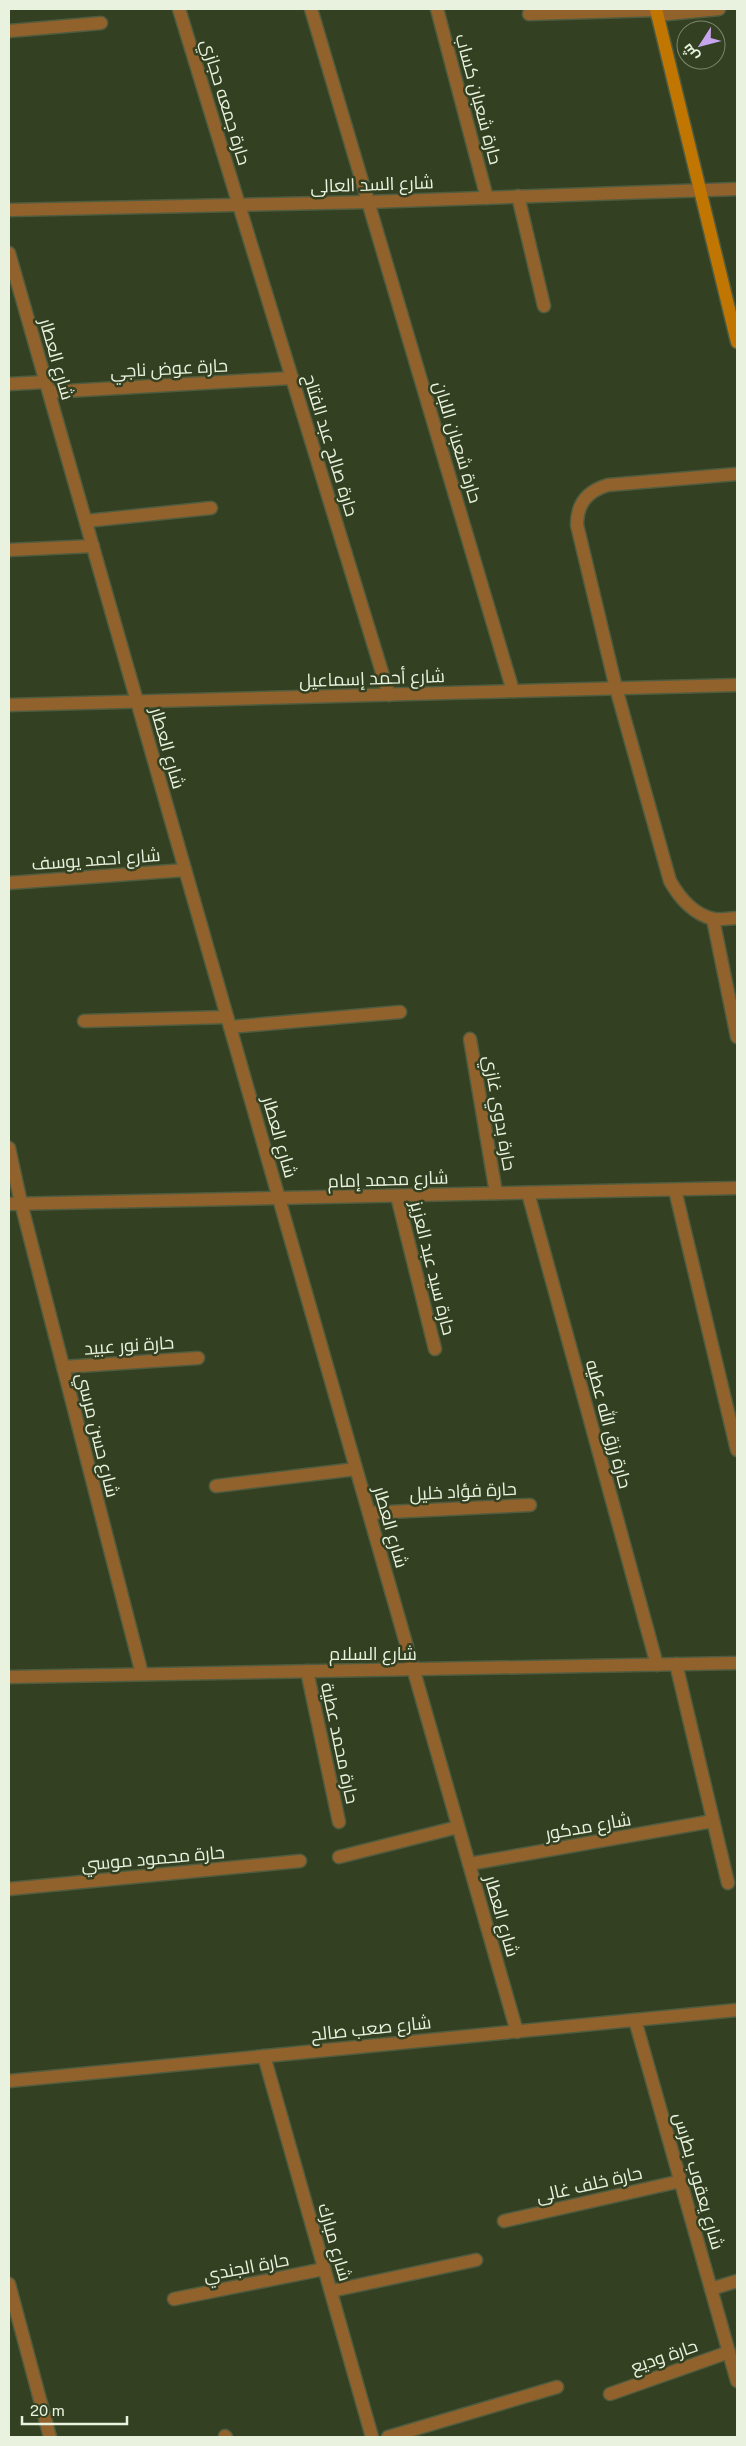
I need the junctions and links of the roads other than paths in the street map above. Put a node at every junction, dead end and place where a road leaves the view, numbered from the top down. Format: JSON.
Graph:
{"nodes":[{"id":1,"x":179,"y":9,"type":"edge"},
{"id":2,"x":311,"y":9,"type":"edge"},
{"id":3,"x":437,"y":9,"type":"edge"},
{"id":4,"x":719,"y":9,"type":"edge"},
{"id":5,"x":656,"y":11,"type":"edge"},
{"id":6,"x":529,"y":14,"type":"dead end"},
{"id":7,"x":101,"y":23,"type":"dead end"},
{"id":8,"x":9,"y":31,"type":"edge"},
{"id":9,"x":700,"y":190,"type":"junction"},
{"id":10,"x":737,"y":190,"type":"edge"},
{"id":11,"x":518,"y":196,"type":"junction"},
{"id":12,"x":487,"y":198,"type":"junction"},
{"id":13,"x":368,"y":202,"type":"junction"},
{"id":14,"x":239,"y":205,"type":"junction"},
{"id":15,"x":9,"y":210,"type":"edge"},
{"id":16,"x":9,"y":253,"type":"edge"},
{"id":17,"x":544,"y":306,"type":"dead end"},
{"id":18,"x":737,"y":342,"type":"edge"},
{"id":19,"x":292,"y":378,"type":"junction"},
{"id":20,"x":9,"y":384,"type":"edge"},
{"id":21,"x":47,"y":387,"type":"junction"},
{"id":22,"x":737,"y":474,"type":"edge"},
{"id":23,"x":212,"y":508,"type":"dead end"},
{"id":24,"x":86,"y":521,"type":"junction"},
{"id":25,"x":93,"y":546,"type":"junction"},
{"id":26,"x":9,"y":550,"type":"edge"},
{"id":27,"x":737,"y":685,"type":"edge"},
{"id":28,"x":616,"y":688,"type":"junction"},
{"id":29,"x":513,"y":691,"type":"junction"},
{"id":30,"x":389,"y":695,"type":"junction"},
{"id":31,"x":137,"y":702,"type":"junction"},
{"id":32,"x":9,"y":705,"type":"edge"},
{"id":33,"x":185,"y":870,"type":"junction"},
{"id":34,"x":9,"y":883,"type":"edge"},
{"id":35,"x":713,"y":918,"type":"junction"},
{"id":36,"x":737,"y":918,"type":"edge"},
{"id":37,"x":400,"y":1012,"type":"dead end"},
{"id":38,"x":84,"y":1022,"type":"dead end"},
{"id":39,"x":228,"y":1022,"type":"junction"},
{"id":40,"x":737,"y":1037,"type":"edge"},
{"id":41,"x":470,"y":1040,"type":"dead end"},
{"id":42,"x":9,"y":1148,"type":"edge"},
{"id":43,"x":737,"y":1188,"type":"edge"},
{"id":44,"x":675,"y":1190,"type":"junction"},
{"id":45,"x":496,"y":1193,"type":"junction"},
{"id":46,"x":528,"y":1193,"type":"junction"},
{"id":47,"x":397,"y":1196,"type":"junction"},
{"id":48,"x":279,"y":1199,"type":"junction"},
{"id":49,"x":15,"y":1204,"type":"edge"},
{"id":50,"x":435,"y":1349,"type":"dead end"},
{"id":51,"x":198,"y":1358,"type":"dead end"},
{"id":52,"x":63,"y":1367,"type":"junction"},
{"id":53,"x":737,"y":1450,"type":"edge"},
{"id":54,"x":356,"y":1469,"type":"junction"},
{"id":55,"x":216,"y":1486,"type":"dead end"},
{"id":56,"x":530,"y":1505,"type":"dead end"},
{"id":57,"x":369,"y":1513,"type":"junction"},
{"id":58,"x":737,"y":1663,"type":"edge"},
{"id":59,"x":676,"y":1664,"type":"junction"},
{"id":60,"x":657,"y":1665,"type":"junction"},
{"id":61,"x":308,"y":1671,"type":"junction"},
{"id":62,"x":414,"y":1671,"type":"junction"},
{"id":63,"x":142,"y":1674,"type":"junction"},
{"id":64,"x":9,"y":1678,"type":"edge"},
{"id":65,"x":714,"y":1821,"type":"junction"},
{"id":66,"x":339,"y":1822,"type":"dead end"},
{"id":67,"x":458,"y":1828,"type":"junction"},
{"id":68,"x":339,"y":1857,"type":"dead end"},
{"id":69,"x":300,"y":1861,"type":"dead end"},
{"id":70,"x":469,"y":1864,"type":"junction"},
{"id":71,"x":728,"y":1882,"type":"dead end"},
{"id":72,"x":9,"y":1889,"type":"edge"},
{"id":73,"x":737,"y":2010,"type":"edge"},
{"id":74,"x":635,"y":2020,"type":"junction"},
{"id":75,"x":517,"y":2032,"type":"junction"},
{"id":76,"x":264,"y":2056,"type":"junction"},
{"id":77,"x":9,"y":2081,"type":"edge"},
{"id":78,"x":681,"y":2181,"type":"junction"},
{"id":79,"x":504,"y":2221,"type":"dead end"},
{"id":80,"x":476,"y":2260,"type":"dead end"},
{"id":81,"x":324,"y":2269,"type":"junction"},
{"id":82,"x":737,"y":2281,"type":"edge"},
{"id":83,"x":9,"y":2284,"type":"edge"},
{"id":84,"x":711,"y":2289,"type":"junction"},
{"id":85,"x":330,"y":2291,"type":"junction"},
{"id":86,"x":174,"y":2299,"type":"dead end"},
{"id":87,"x":729,"y":2352,"type":"junction"},
{"id":88,"x":737,"y":2381,"type":"edge"},
{"id":89,"x":557,"y":2387,"type":"dead end"},
{"id":90,"x":610,"y":2394,"type":"dead end"},
{"id":91,"x":50,"y":2437,"type":"edge"},
{"id":92,"x":372,"y":2437,"type":"edge"},
{"id":93,"x":388,"y":2437,"type":"edge"}],
"edges":[{"from":1,"to":14,"type":"street","name":"حارة جمعه حجازي"},
{"from":2,"to":13,"type":"street","name":"حارة شعبان اللبان"},
{"from":3,"to":12,"type":"street","name":"حارة شعبان كساب"},
{"from":4,"to":5,"type":"street"},
{"from":5,"to":6,"type":"street"},
{"from":5,"to":9,"type":"main road"},
{"from":7,"to":8,"type":"street"},
{"from":9,"to":10,"type":"street","name":"شارع السد العالى"},
{"from":9,"to":11,"type":"street","name":"شارع السد العالى"},
{"from":9,"to":18,"type":"main road"},
{"from":11,"to":12,"type":"street","name":"شارع السد العالى"},
{"from":11,"to":17,"type":"street"},
{"from":12,"to":13,"type":"street","name":"شارع السد العالى"},
{"from":13,"to":14,"type":"street","name":"شارع السد العالى"},
{"from":13,"to":29,"type":"street","name":"حارة شعبان اللبان"},
{"from":14,"to":15,"type":"street","name":"شارع السد العالى"},
{"from":14,"to":19,"type":"street","name":"حارة صالح عبد الفتاح"},
{"from":16,"to":21,"type":"street","name":"شارع العطار"},
{"from":19,"to":21,"type":"street","name":"حارة عوض ناجي"},
{"from":19,"to":30,"type":"street","name":"حارة صالح عبد الفتاح"},
{"from":20,"to":21,"type":"street","name":"حارة عوض ناجي"},
{"from":21,"to":24,"type":"street","name":"شارع العطار"},
{"from":22,"to":28,"type":"street"},
{"from":23,"to":24,"type":"street"},
{"from":24,"to":25,"type":"street","name":"شارع العطار"},
{"from":25,"to":26,"type":"street"},
{"from":25,"to":31,"type":"street","name":"شارع العطار"},
{"from":27,"to":28,"type":"street","name":"شارع أحمد إسماعيل"},
{"from":28,"to":29,"type":"street","name":"شارع أحمد إسماعيل"},
{"from":28,"to":35,"type":"street"},
{"from":29,"to":30,"type":"street","name":"شارع أحمد إسماعيل"},
{"from":30,"to":31,"type":"street","name":"شارع أحمد إسماعيل"},
{"from":31,"to":32,"type":"street","name":"شارع أحمد إسماعيل"},
{"from":31,"to":33,"type":"street","name":"شارع العطار"},
{"from":33,"to":34,"type":"street","name":"شارع احمد يوسف"},
{"from":33,"to":39,"type":"street","name":"شارع العطار"},
{"from":35,"to":36,"type":"street"},
{"from":35,"to":40,"type":"street"},
{"from":37,"to":39,"type":"street"},
{"from":38,"to":39,"type":"street"},
{"from":39,"to":48,"type":"street","name":"شارع العطار"},
{"from":41,"to":45,"type":"street","name":"حارة بدوي غازي"},
{"from":42,"to":49,"type":"street","name":"شارع حسن مرسي"},
{"from":43,"to":44,"type":"street","name":"شارع محمد إمام"},
{"from":44,"to":46,"type":"street","name":"شارع محمد إمام"},
{"from":44,"to":53,"type":"street"},
{"from":45,"to":46,"type":"street","name":"شارع محمد إمام"},
{"from":45,"to":47,"type":"street","name":"شارع محمد إمام"},
{"from":46,"to":60,"type":"street","name":"حارة رزق الله عطيه"},
{"from":47,"to":48,"type":"street","name":"شارع محمد إمام"},
{"from":47,"to":50,"type":"street","name":"حارة سيد عبد العزيز"},
{"from":48,"to":49,"type":"street","name":"شارع محمد إمام"},
{"from":48,"to":54,"type":"street","name":"شارع العطار"},
{"from":49,"to":52,"type":"street","name":"شارع حسن مرسي"},
{"from":51,"to":52,"type":"street","name":"حارة نور عبيد"},
{"from":52,"to":63,"type":"street","name":"شارع حسن مرسي"},
{"from":54,"to":55,"type":"street"},
{"from":54,"to":57,"type":"street","name":"شارع العطار"},
{"from":56,"to":57,"type":"street","name":"حارة فؤاد خليل"},
{"from":57,"to":62,"type":"street","name":"شارع العطار"},
{"from":58,"to":59,"type":"street","name":"شارع السلام"},
{"from":59,"to":60,"type":"street","name":"شارع السلام"},
{"from":59,"to":65,"type":"street"},
{"from":60,"to":62,"type":"street","name":"شارع السلام"},
{"from":61,"to":62,"type":"street","name":"شارع السلام"},
{"from":61,"to":63,"type":"street","name":"شارع السلام"},
{"from":61,"to":66,"type":"street","name":"حارة محمد عطية"},
{"from":62,"to":67,"type":"street","name":"شارع العطار"},
{"from":63,"to":64,"type":"street","name":"شارع السلام"},
{"from":65,"to":70,"type":"street","name":"شارع مدكور"},
{"from":65,"to":71,"type":"street"},
{"from":67,"to":68,"type":"street"},
{"from":67,"to":70,"type":"street","name":"شارع العطار"},
{"from":69,"to":72,"type":"street","name":"حارة محمود موسي"},
{"from":70,"to":75,"type":"street","name":"شارع العطار"},
{"from":73,"to":74,"type":"street","name":"شارع صعب صالح"},
{"from":74,"to":75,"type":"street","name":"شارع صعب صالح"},
{"from":74,"to":78,"type":"street","name":"شارع يعقوب بطرس"},
{"from":75,"to":76,"type":"street","name":"شارع صعب صالح"},
{"from":76,"to":77,"type":"street","name":"شارع صعب صالح"},
{"from":76,"to":81,"type":"street","name":"شارع مبارك"},
{"from":78,"to":79,"type":"street","name":"حارة خلف غالى"},
{"from":78,"to":84,"type":"street","name":"شارع يعقوب بطرس"},
{"from":80,"to":85,"type":"street"},
{"from":81,"to":85,"type":"street","name":"شارع مبارك"},
{"from":81,"to":86,"type":"street","name":"حارة الجندي"},
{"from":82,"to":84,"type":"street"},
{"from":83,"to":91,"type":"street"},
{"from":84,"to":87,"type":"street","name":"شارع يعقوب بطرس"},
{"from":85,"to":92,"type":"street","name":"شارع مبارك"},
{"from":87,"to":88,"type":"street","name":"شارع يعقوب بطرس"},
{"from":87,"to":90,"type":"street","name":"حارة وديع"},
{"from":89,"to":93,"type":"street"}]}
